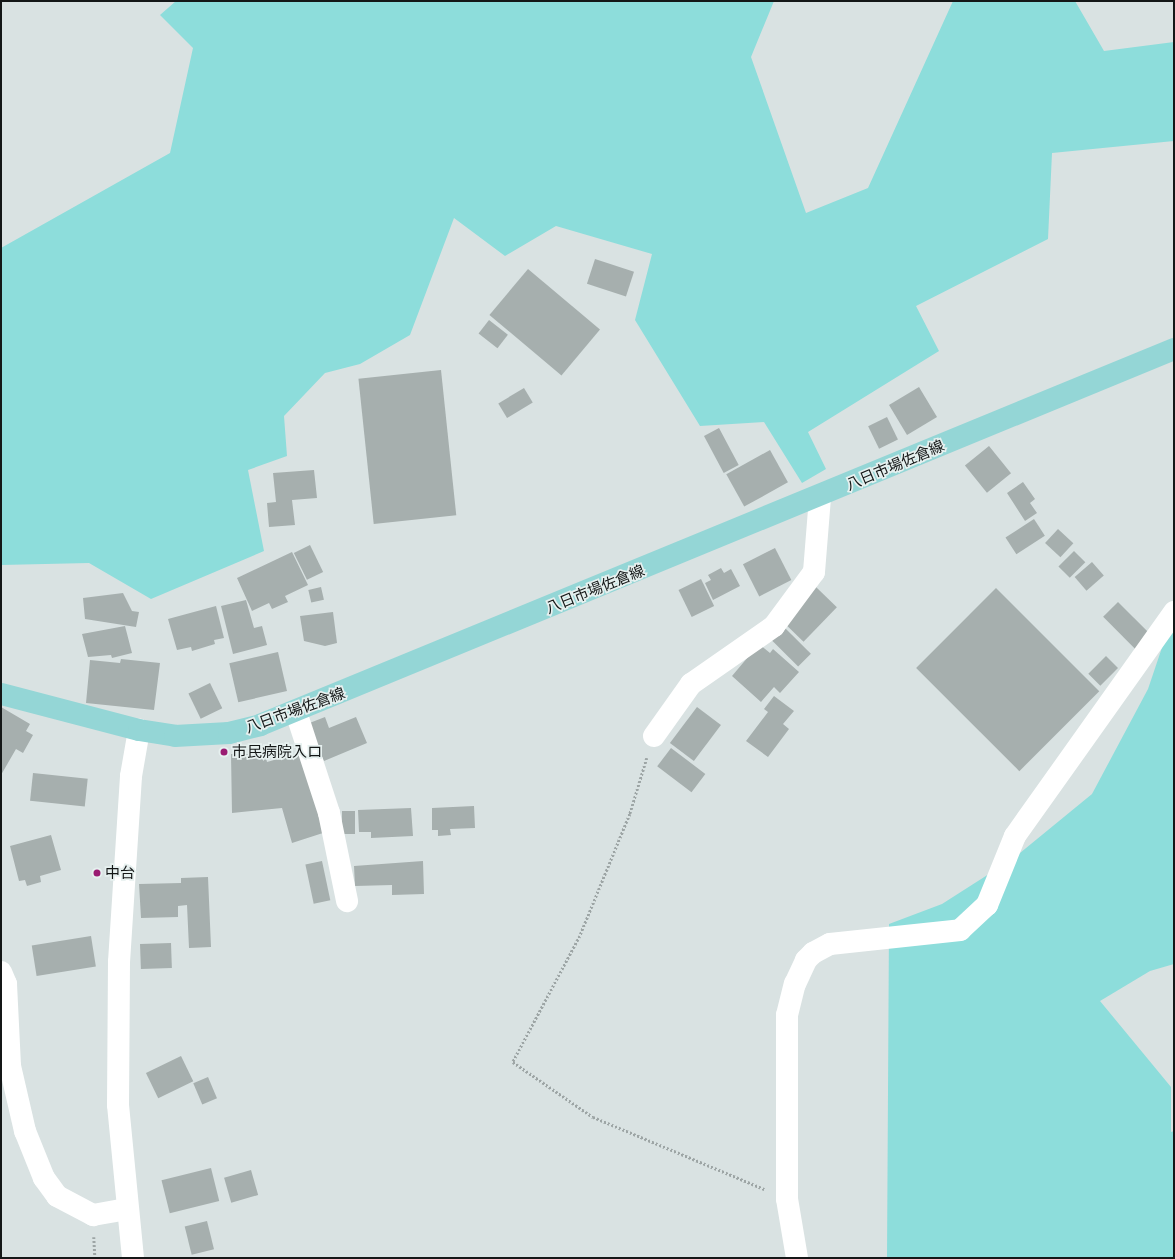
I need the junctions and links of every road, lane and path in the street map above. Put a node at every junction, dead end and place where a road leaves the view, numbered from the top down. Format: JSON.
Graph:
{"nodes":[{"id":1,"x":1174,"y":349,"type":"edge"},
{"id":2,"x":820,"y":497,"type":"junction"},
{"id":3,"x":1174,"y":612,"type":"edge"},
{"id":4,"x":1,"y":694,"type":"edge"},
{"id":5,"x":296,"y":712,"type":"junction"},
{"id":6,"x":138,"y":730,"type":"junction"},
{"id":7,"x":654,"y":736,"type":"joint"},
{"id":8,"x":347,"y":901,"type":"dead end"},
{"id":9,"x":1,"y":972,"type":"edge"},
{"id":10,"x":787,"y":1198,"type":"junction"},
{"id":11,"x":127,"y":1209,"type":"junction"},
{"id":12,"x":133,"y":1258,"type":"edge"},
{"id":13,"x":797,"y":1258,"type":"edge"}],
"edges":[{"from":1,"to":2,"type":"main road","name":"八日市場佐倉線"},
{"from":2,"to":5,"type":"main road","name":"八日市場佐倉線"},
{"from":2,"to":7,"type":"street"},
{"from":3,"to":10,"type":"street"},
{"from":4,"to":6,"type":"main road","name":"八日市場佐倉線"},
{"from":5,"to":6,"type":"main road","name":"八日市場佐倉線"},
{"from":5,"to":8,"type":"street"},
{"from":6,"to":11,"type":"street"},
{"from":7,"to":10,"type":"path"},
{"from":9,"to":11,"type":"street"},
{"from":10,"to":13,"type":"street"},
{"from":11,"to":12,"type":"street"}]}
